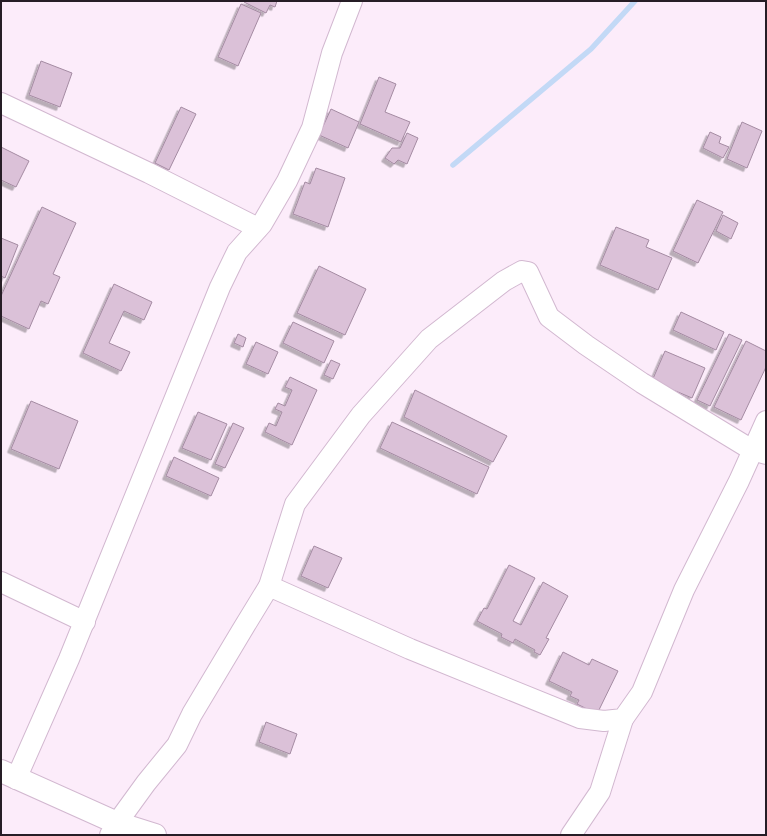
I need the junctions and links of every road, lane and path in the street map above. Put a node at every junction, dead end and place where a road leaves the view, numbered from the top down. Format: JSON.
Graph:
{"nodes":[{"id":1,"x":352,"y":1,"type":"edge"},
{"id":2,"x":1,"y":103,"type":"edge"},
{"id":3,"x":258,"y":228,"type":"junction"},
{"id":4,"x":766,"y":421,"type":"edge"},
{"id":5,"x":759,"y":452,"type":"edge"},
{"id":6,"x":1,"y":582,"type":"edge"},
{"id":7,"x":269,"y":586,"type":"junction"},
{"id":8,"x":84,"y":622,"type":"junction"},
{"id":9,"x":623,"y":719,"type":"junction"},
{"id":10,"x":9,"y":775,"type":"edge"},
{"id":11,"x":113,"y":829,"type":"edge"},
{"id":12,"x":155,"y":835,"type":"edge"},
{"id":13,"x":571,"y":835,"type":"edge"}],
"edges":[{"from":1,"to":3,"type":"street"},
{"from":2,"to":3,"type":"street"},
{"from":3,"to":8,"type":"street"},
{"from":4,"to":5,"type":"street"},
{"from":5,"to":7,"type":"street"},
{"from":5,"to":9,"type":"street"},
{"from":6,"to":8,"type":"street"},
{"from":7,"to":9,"type":"street"},
{"from":7,"to":11,"type":"street"},
{"from":8,"to":10,"type":"street"},
{"from":9,"to":13,"type":"street"},
{"from":10,"to":11,"type":"main road"},
{"from":11,"to":12,"type":"main road"}]}
